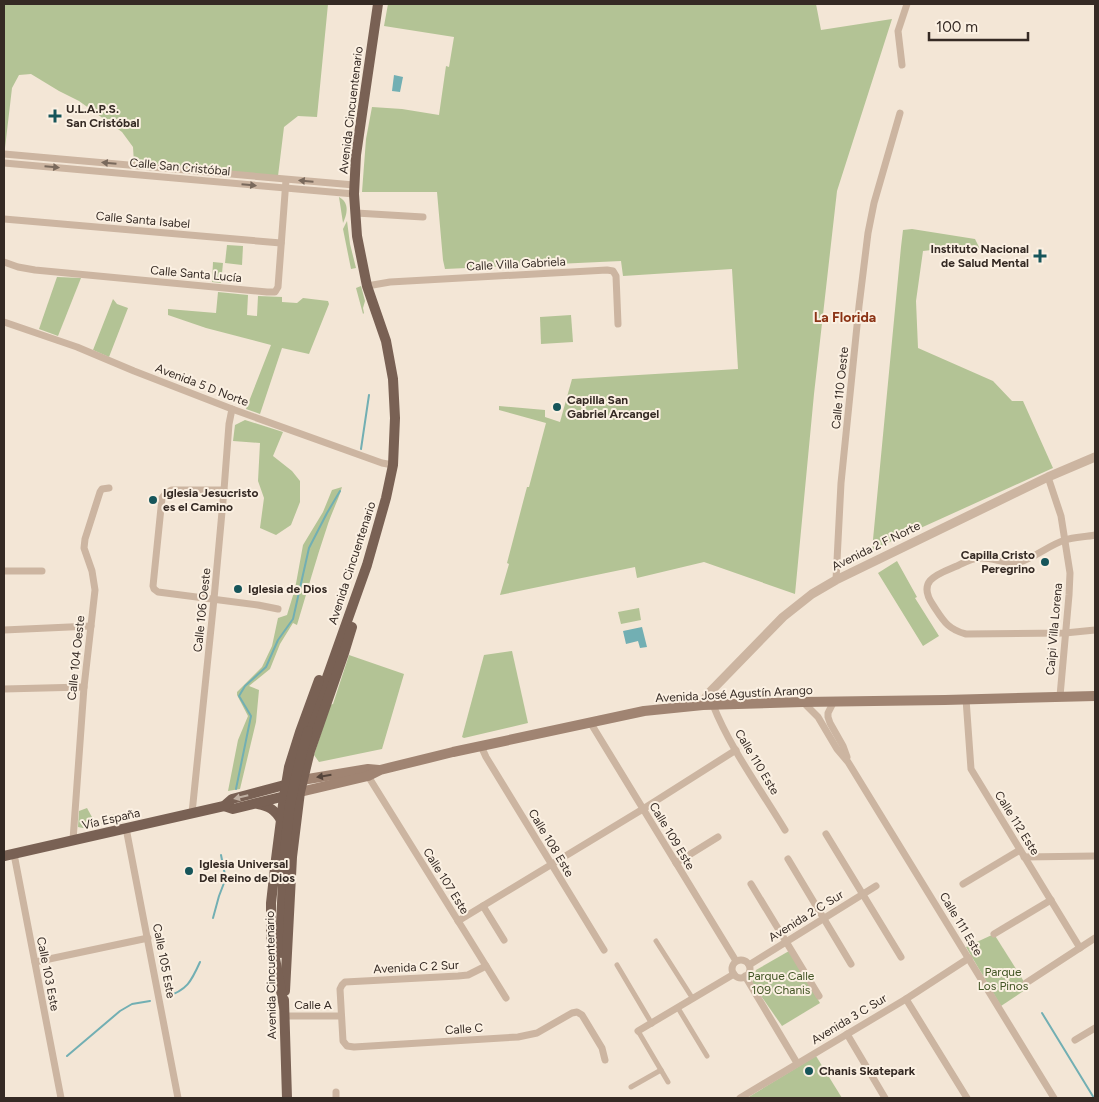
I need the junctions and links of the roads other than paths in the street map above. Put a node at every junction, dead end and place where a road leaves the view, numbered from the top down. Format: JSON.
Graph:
{"nodes":[{"id":1,"x":378,"y":4,"type":"edge"},
{"id":2,"x":906,"y":4,"type":"edge"},
{"id":3,"x":902,"y":65,"type":"dead end"},
{"id":4,"x":900,"y":113,"type":"dead end"},
{"id":5,"x":4,"y":154,"type":"edge"},
{"id":6,"x":4,"y":163,"type":"edge"},
{"id":7,"x":286,"y":180,"type":"junction"},
{"id":8,"x":285,"y":188,"type":"junction"},
{"id":9,"x":354,"y":190,"type":"junction"},
{"id":10,"x":356,"y":213,"type":"junction"},
{"id":11,"x":423,"y":217,"type":"dead end"},
{"id":12,"x":4,"y":218,"type":"edge"},
{"id":13,"x":281,"y":243,"type":"junction"},
{"id":14,"x":4,"y":262,"type":"edge"},
{"id":15,"x":368,"y":286,"type":"junction"},
{"id":16,"x":4,"y":322,"type":"edge"},
{"id":17,"x":618,"y":324,"type":"dead end"},
{"id":18,"x":232,"y":409,"type":"junction"},
{"id":19,"x":1095,"y":457,"type":"edge"},
{"id":20,"x":393,"y":465,"type":"junction"},
{"id":21,"x":1048,"y":477,"type":"junction"},
{"id":22,"x":108,"y":488,"type":"dead end"},
{"id":23,"x":224,"y":490,"type":"junction"},
{"id":24,"x":1095,"y":535,"type":"edge"},
{"id":25,"x":1065,"y":540,"type":"junction"},
{"id":26,"x":4,"y":571,"type":"edge"},
{"id":27,"x":42,"y":571,"type":"dead end"},
{"id":28,"x":836,"y":580,"type":"junction"},
{"id":29,"x":357,"y":593,"type":"junction"},
{"id":30,"x":214,"y":599,"type":"junction"},
{"id":31,"x":278,"y":609,"type":"dead end"},
{"id":32,"x":91,"y":626,"type":"junction"},
{"id":33,"x":4,"y":630,"type":"edge"},
{"id":34,"x":1095,"y":630,"type":"edge"},
{"id":35,"x":1065,"y":633,"type":"junction"},
{"id":36,"x":84,"y":687,"type":"junction"},
{"id":37,"x":4,"y":689,"type":"edge"},
{"id":38,"x":1060,"y":696,"type":"junction"},
{"id":39,"x":1095,"y":696,"type":"edge"},
{"id":40,"x":966,"y":700,"type":"junction"},
{"id":41,"x":834,"y":701,"type":"junction"},
{"id":42,"x":803,"y":702,"type":"junction"},
{"id":43,"x":708,"y":705,"type":"junction"},
{"id":44,"x":590,"y":722,"type":"junction"},
{"id":45,"x":481,"y":746,"type":"junction"},
{"id":46,"x":736,"y":750,"type":"junction"},
{"id":47,"x":848,"y":762,"type":"junction"},
{"id":48,"x":380,"y":770,"type":"junction"},
{"id":49,"x":368,"y":776,"type":"junction"},
{"id":50,"x":302,"y":780,"type":"junction"},
{"id":51,"x":286,"y":785,"type":"junction"},
{"id":52,"x":300,"y":792,"type":"junction"},
{"id":53,"x":284,"y":796,"type":"junction"},
{"id":54,"x":254,"y":804,"type":"junction"},
{"id":55,"x":224,"y":806,"type":"junction"},
{"id":56,"x":643,"y":809,"type":"junction"},
{"id":57,"x":192,"y":813,"type":"junction"},
{"id":58,"x":281,"y":820,"type":"junction"},
{"id":59,"x":126,"y":828,"type":"junction"},
{"id":60,"x":785,"y":830,"type":"dead end"},
{"id":61,"x":826,"y":834,"type":"dead end"},
{"id":62,"x":718,"y":837,"type":"dead end"},
{"id":63,"x":73,"y":840,"type":"junction"},
{"id":64,"x":1020,"y":850,"type":"junction"},
{"id":65,"x":9,"y":855,"type":"edge"},
{"id":66,"x":1095,"y":856,"type":"edge"},
{"id":67,"x":1024,"y":858,"type":"junction"},
{"id":68,"x":788,"y":859,"type":"dead end"},
{"id":69,"x":676,"y":863,"type":"junction"},
{"id":70,"x":551,"y":864,"type":"junction"},
{"id":71,"x":751,"y":884,"type":"dead end"},
{"id":72,"x":963,"y":884,"type":"dead end"},
{"id":73,"x":876,"y":886,"type":"dead end"},
{"id":74,"x":862,"y":894,"type":"junction"},
{"id":75,"x":1051,"y":900,"type":"junction"},
{"id":76,"x":483,"y":906,"type":"junction"},
{"id":77,"x":824,"y":918,"type":"junction"},
{"id":78,"x":458,"y":921,"type":"junction"},
{"id":79,"x":994,"y":934,"type":"dead end"},
{"id":80,"x":148,"y":938,"type":"junction"},
{"id":81,"x":1095,"y":938,"type":"edge"},
{"id":82,"x":504,"y":940,"type":"dead end"},
{"id":83,"x":656,"y":941,"type":"dead end"},
{"id":84,"x":786,"y":942,"type":"junction"},
{"id":85,"x":1080,"y":948,"type":"junction"},
{"id":86,"x":604,"y":950,"type":"dead end"},
{"id":87,"x":901,"y":957,"type":"dead end"},
{"id":88,"x":969,"y":958,"type":"junction"},
{"id":89,"x":736,"y":961,"type":"junction"},
{"id":90,"x":35,"y":962,"type":"junction"},
{"id":91,"x":851,"y":964,"type":"dead end"},
{"id":92,"x":616,"y":965,"type":"dead end"},
{"id":93,"x":749,"y":965,"type":"junction"},
{"id":94,"x":486,"y":966,"type":"junction"},
{"id":95,"x":734,"y":974,"type":"junction"},
{"id":96,"x":745,"y":976,"type":"junction"},
{"id":97,"x":1026,"y":983,"type":"dead end"},
{"id":98,"x":819,"y":996,"type":"dead end"},
{"id":99,"x":506,"y":998,"type":"dead end"},
{"id":100,"x":906,"y":998,"type":"junction"},
{"id":101,"x":693,"y":999,"type":"junction"},
{"id":102,"x":678,"y":1008,"type":"junction"},
{"id":103,"x":284,"y":1011,"type":"junction"},
{"id":104,"x":341,"y":1016,"type":"junction"},
{"id":105,"x":652,"y":1024,"type":"junction"},
{"id":106,"x":1095,"y":1029,"type":"edge"},
{"id":107,"x":638,"y":1031,"type":"joint"},
{"id":108,"x":847,"y":1034,"type":"junction"},
{"id":109,"x":1075,"y":1040,"type":"dead end"},
{"id":110,"x":707,"y":1056,"type":"dead end"},
{"id":111,"x":606,"y":1060,"type":"dead end"},
{"id":112,"x":797,"y":1063,"type":"junction"},
{"id":113,"x":661,"y":1070,"type":"junction"},
{"id":114,"x":668,"y":1082,"type":"dead end"},
{"id":115,"x":631,"y":1087,"type":"dead end"},
{"id":116,"x":61,"y":1098,"type":"edge"},
{"id":117,"x":178,"y":1098,"type":"edge"},
{"id":118,"x":287,"y":1098,"type":"edge"},
{"id":119,"x":740,"y":1098,"type":"edge"},
{"id":120,"x":885,"y":1098,"type":"edge"},
{"id":121,"x":967,"y":1098,"type":"edge"},
{"id":122,"x":1054,"y":1098,"type":"edge"}],
"edges":[{"from":1,"to":9,"type":"main road","name":"Avenida Cincuentenario"},
{"from":2,"to":3,"type":"street"},
{"from":4,"to":28,"type":"street","name":"Calle 110 Oeste"},
{"from":7,"to":5,"type":"street","name":"Calle San Cristóbal","one_way":true},
{"from":6,"to":8,"type":"street","name":"Calle San Cristóbal","one_way":true},
{"from":7,"to":8,"type":"street","name":"Calle Santa Lucía"},
{"from":9,"to":7,"type":"street","name":"Calle San Cristóbal","one_way":true},
{"from":8,"to":9,"type":"street","name":"Calle San Cristóbal"},
{"from":8,"to":13,"type":"street","name":"Calle Santa Lucía"},
{"from":9,"to":10,"type":"main road","name":"Avenida Cincuentenario"},
{"from":10,"to":11,"type":"street"},
{"from":10,"to":15,"type":"main road","name":"Avenida Cincuentenario"},
{"from":12,"to":13,"type":"street","name":"Calle Santa Isabel"},
{"from":13,"to":14,"type":"street","name":"Calle Santa Lucía"},
{"from":15,"to":17,"type":"street","name":"Calle Villa Gabriela"},
{"from":15,"to":20,"type":"main road","name":"Avenida Cincuentenario"},
{"from":16,"to":18,"type":"street","name":"Avenida 5 D Norte"},
{"from":18,"to":20,"type":"street","name":"Avenida 5 D Norte"},
{"from":18,"to":23,"type":"street","name":"Calle 106 Oeste"},
{"from":19,"to":21,"type":"street","name":"Avenida 2 F Norte"},
{"from":20,"to":29,"type":"main road","name":"Avenida Cincuentenario"},
{"from":21,"to":25,"type":"street","name":"Caipi Villa Lorena"},
{"from":21,"to":28,"type":"street","name":"Avenida 2 F Norte"},
{"from":22,"to":32,"type":"street","name":"Calle 104 Oeste"},
{"from":23,"to":30,"type":"street","name":"Calle 106 Oeste"},
{"from":23,"to":30,"type":"street"},
{"from":24,"to":25,"type":"street"},
{"from":25,"to":35,"type":"street","name":"Caipi Villa Lorena"},
{"from":25,"to":35,"type":"street"},
{"from":26,"to":27,"type":"street"},
{"from":28,"to":43,"type":"street","name":"Avenida 2 F Norte"},
{"from":29,"to":50,"type":"main road"},
{"from":29,"to":51,"type":"main road"},
{"from":29,"to":103,"type":"main road","name":"Avenida Cincuentenario","bridge":true},
{"from":30,"to":31,"type":"street"},
{"from":30,"to":57,"type":"street","name":"Calle 106 Oeste"},
{"from":32,"to":33,"type":"street"},
{"from":32,"to":36,"type":"street","name":"Calle 104 Oeste"},
{"from":34,"to":35,"type":"street"},
{"from":35,"to":38,"type":"street","name":"Caipi Villa Lorena"},
{"from":36,"to":37,"type":"street"},
{"from":36,"to":63,"type":"street","name":"Calle 104 Oeste"},
{"from":38,"to":39,"type":"main road","name":"Avenida José Agustín Arango"},
{"from":38,"to":40,"type":"main road","name":"Avenida José Agustín Arango"},
{"from":40,"to":41,"type":"main road","name":"Avenida José Agustín Arango"},
{"from":40,"to":64,"type":"street","name":"Calle 112 Este"},
{"from":41,"to":42,"type":"main road","name":"Avenida José Agustín Arango"},
{"from":41,"to":47,"type":"street","name":"Calle 111 Este"},
{"from":42,"to":43,"type":"main road","name":"Avenida José Agustín Arango"},
{"from":42,"to":47,"type":"street","name":"Calle 111 Este"},
{"from":43,"to":44,"type":"main road","name":"Avenida José Agustín Arango"},
{"from":43,"to":46,"type":"street","name":"Calle 110 Este"},
{"from":44,"to":45,"type":"main road","name":"Avenida José Agustín Arango"},
{"from":44,"to":56,"type":"street","name":"Calle 109 Este"},
{"from":45,"to":48,"type":"main road","name":"Avenida José Agustín Arango"},
{"from":45,"to":70,"type":"street","name":"Calle 108 Este"},
{"from":46,"to":56,"type":"street"},
{"from":46,"to":60,"type":"street","name":"Calle 110 Este"},
{"from":47,"to":88,"type":"street","name":"Calle 111 Este"},
{"from":48,"to":49,"type":"main road","name":"Avenida José Agustín Arango"},
{"from":48,"to":50,"type":"main road","name":"Avenida José Agustín Arango","one_way":true},
{"from":49,"to":52,"type":"main road","name":"Avenida José Agustín Arango"},
{"from":49,"to":78,"type":"street","name":"Calle 107 Este"},
{"from":50,"to":51,"type":"main road","name":"Vía España"},
{"from":50,"to":52,"type":"main road"},
{"from":51,"to":53,"type":"main road"},
{"from":51,"to":55,"type":"main road","name":"Vía España","one_way":true},
{"from":52,"to":53,"type":"main road","name":"Vía España"},
{"from":52,"to":103,"type":"main road"},
{"from":53,"to":54,"type":"main road","name":"Vía España"},
{"from":53,"to":58,"type":"main road"},
{"from":54,"to":55,"type":"main road","name":"Vía España"},
{"from":54,"to":58,"type":"main road"},
{"from":55,"to":57,"type":"main road","name":"Vía España"},
{"from":56,"to":69,"type":"street","name":"Calle 109 Este"},
{"from":56,"to":70,"type":"street"},
{"from":57,"to":59,"type":"main road","name":"Vía España"},
{"from":58,"to":103,"type":"main road"},
{"from":59,"to":63,"type":"main road","name":"Vía España"},
{"from":59,"to":80,"type":"street","name":"Calle 105 Este"},
{"from":61,"to":74,"type":"street"},
{"from":62,"to":69,"type":"street"},
{"from":63,"to":65,"type":"main road","name":"Vía España"},
{"from":64,"to":67,"type":"street","name":"Calle 112 Este"},
{"from":64,"to":72,"type":"street"},
{"from":65,"to":90,"type":"street","name":"Calle 103 Este"},
{"from":66,"to":67,"type":"street"},
{"from":67,"to":75,"type":"street","name":"Calle 112 Este"},
{"from":68,"to":77,"type":"street"},
{"from":69,"to":89,"type":"street","name":"Calle 109 Este"},
{"from":70,"to":76,"type":"street"},
{"from":70,"to":86,"type":"street","name":"Calle 108 Este"},
{"from":71,"to":84,"type":"street"},
{"from":73,"to":74,"type":"street","name":"Avenida 2 C Sur"},
{"from":74,"to":77,"type":"street","name":"Avenida 2 C Sur"},
{"from":74,"to":87,"type":"street"},
{"from":75,"to":79,"type":"street"},
{"from":75,"to":85,"type":"street","name":"Calle 112 Este"},
{"from":76,"to":78,"type":"street"},
{"from":76,"to":82,"type":"street"},
{"from":77,"to":84,"type":"street","name":"Avenida 2 C Sur"},
{"from":77,"to":91,"type":"street"},
{"from":78,"to":94,"type":"street","name":"Calle 107 Este"},
{"from":80,"to":90,"type":"street"},
{"from":80,"to":117,"type":"street","name":"Calle 105 Este"},
{"from":81,"to":85,"type":"street"},
{"from":83,"to":101,"type":"street"},
{"from":84,"to":93,"type":"street","name":"Avenida 2 C Sur"},
{"from":84,"to":98,"type":"street"},
{"from":85,"to":97,"type":"street"},
{"from":88,"to":100,"type":"street","name":"Avenida 3 C Sur"},
{"from":88,"to":122,"type":"street","name":"Calle 111 Este"},
{"from":89,"to":93,"type":"street"},
{"from":89,"to":95,"type":"street"},
{"from":90,"to":116,"type":"street","name":"Calle 103 Este"},
{"from":92,"to":105,"type":"street"},
{"from":93,"to":96,"type":"street"},
{"from":94,"to":99,"type":"street","name":"Calle 107 Este"},
{"from":94,"to":104,"type":"street","name":"Avenida C 2 Sur"},
{"from":95,"to":96,"type":"street"},
{"from":95,"to":101,"type":"street"},
{"from":96,"to":112,"type":"street"},
{"from":100,"to":108,"type":"street","name":"Avenida 3 C Sur"},
{"from":100,"to":121,"type":"street"},
{"from":101,"to":102,"type":"street"},
{"from":102,"to":105,"type":"street"},
{"from":102,"to":110,"type":"street"},
{"from":103,"to":104,"type":"street","name":"Calle A"},
{"from":103,"to":118,"type":"main road","name":"Avenida Cincuentenario"},
{"from":104,"to":111,"type":"street","name":"Calle C"},
{"from":105,"to":107,"type":"street"},
{"from":106,"to":109,"type":"street"},
{"from":107,"to":113,"type":"street"},
{"from":108,"to":112,"type":"street","name":"Avenida 3 C Sur"},
{"from":108,"to":120,"type":"street"},
{"from":112,"to":119,"type":"street","name":"Avenida 3 C Sur"},
{"from":113,"to":114,"type":"street"},
{"from":113,"to":115,"type":"street"}]}
